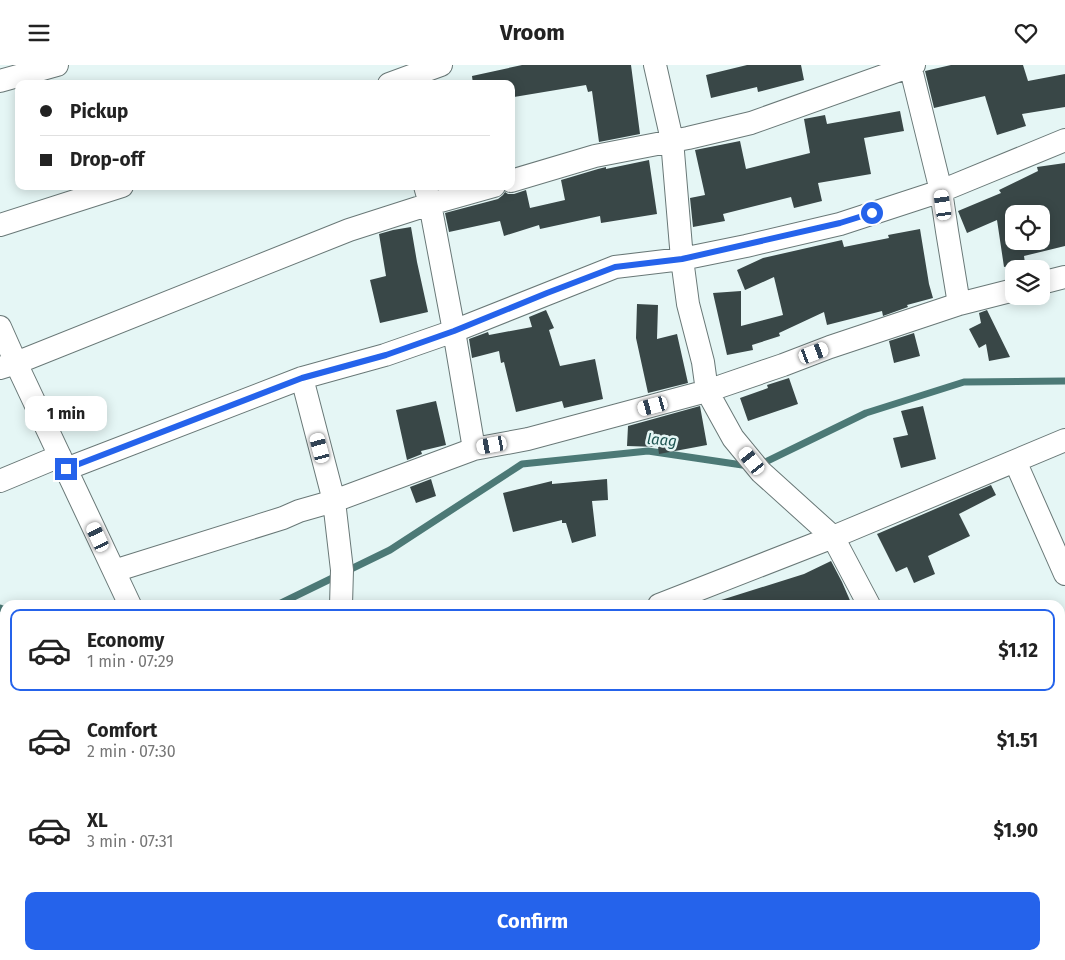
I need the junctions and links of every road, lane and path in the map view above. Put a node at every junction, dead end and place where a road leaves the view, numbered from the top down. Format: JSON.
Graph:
{"nodes":[{"id":1,"x":57,"y":65,"type":"edge"},
{"id":2,"x":441,"y":65,"type":"edge"},
{"id":3,"x":655,"y":65,"type":"edge"},
{"id":4,"x":912,"y":65,"type":"edge"},
{"id":5,"x":32,"y":68,"type":"edge"},
{"id":6,"x":395,"y":78,"type":"edge"},
{"id":7,"x":0,"y":81,"type":"edge"},
{"id":8,"x":672,"y":140,"type":"junction"},
{"id":9,"x":1065,"y":141,"type":"edge"},
{"id":10,"x":515,"y":180,"type":"edge"},
{"id":11,"x":109,"y":190,"type":"edge"},
{"id":12,"x":465,"y":190,"type":"edge"},
{"id":13,"x":941,"y":191,"type":"junction"},
{"id":14,"x":428,"y":195,"type":"edge"},
{"id":15,"x":0,"y":225,"type":"edge"},
{"id":16,"x":682,"y":259,"type":"junction"},
{"id":17,"x":1065,"y":277,"type":"edge"},
{"id":18,"x":1050,"y":281,"type":"edge"},
{"id":19,"x":1005,"y":292,"type":"edge"},
{"id":20,"x":959,"y":304,"type":"junction"},
{"id":21,"x":0,"y":327,"type":"edge"},
{"id":22,"x":454,"y":331,"type":"junction"},
{"id":23,"x":8,"y":365,"type":"edge"},
{"id":24,"x":302,"y":378,"type":"junction"},
{"id":25,"x":707,"y":391,"type":"junction"},
{"id":26,"x":1065,"y":440,"type":"edge"},
{"id":27,"x":474,"y":449,"type":"junction"},
{"id":28,"x":1015,"y":461,"type":"junction"},
{"id":29,"x":63,"y":462,"type":"junction"},
{"id":30,"x":0,"y":481,"type":"edge"},
{"id":31,"x":334,"y":501,"type":"junction"},
{"id":32,"x":832,"y":537,"type":"junction"},
{"id":33,"x":114,"y":571,"type":"junction"},
{"id":34,"x":1065,"y":574,"type":"edge"},
{"id":35,"x":698,"y":598,"type":"edge"},
{"id":36,"x":128,"y":600,"type":"edge"},
{"id":37,"x":340,"y":600,"type":"edge"},
{"id":38,"x":866,"y":600,"type":"edge"}],
"edges":[{"from":1,"to":5,"type":"street"},
{"from":2,"to":6,"type":"street"},
{"from":3,"to":8,"type":"street"},
{"from":4,"to":8,"type":"street"},
{"from":4,"to":13,"type":"street"},
{"from":5,"to":7,"type":"street"},
{"from":8,"to":10,"type":"street"},
{"from":8,"to":16,"type":"street"},
{"from":9,"to":13,"type":"street"},
{"from":11,"to":15,"type":"street"},
{"from":12,"to":14,"type":"street"},
{"from":13,"to":16,"type":"street"},
{"from":13,"to":20,"type":"street"},
{"from":14,"to":22,"type":"street"},
{"from":14,"to":23,"type":"street"},
{"from":16,"to":22,"type":"street"},
{"from":16,"to":25,"type":"street"},
{"from":17,"to":18,"type":"street"},
{"from":19,"to":20,"type":"street"},
{"from":20,"to":25,"type":"street"},
{"from":21,"to":23,"type":"street"},
{"from":22,"to":24,"type":"street"},
{"from":22,"to":27,"type":"street"},
{"from":23,"to":29,"type":"street"},
{"from":24,"to":29,"type":"street"},
{"from":24,"to":31,"type":"street"},
{"from":25,"to":27,"type":"street"},
{"from":25,"to":32,"type":"street"},
{"from":26,"to":28,"type":"street"},
{"from":27,"to":31,"type":"street"},
{"from":28,"to":32,"type":"street"},
{"from":28,"to":34,"type":"street"},
{"from":29,"to":30,"type":"street"},
{"from":29,"to":33,"type":"street"},
{"from":31,"to":33,"type":"street"},
{"from":31,"to":37,"type":"street"},
{"from":32,"to":35,"type":"street"},
{"from":32,"to":38,"type":"street"},
{"from":33,"to":36,"type":"street"}]}
